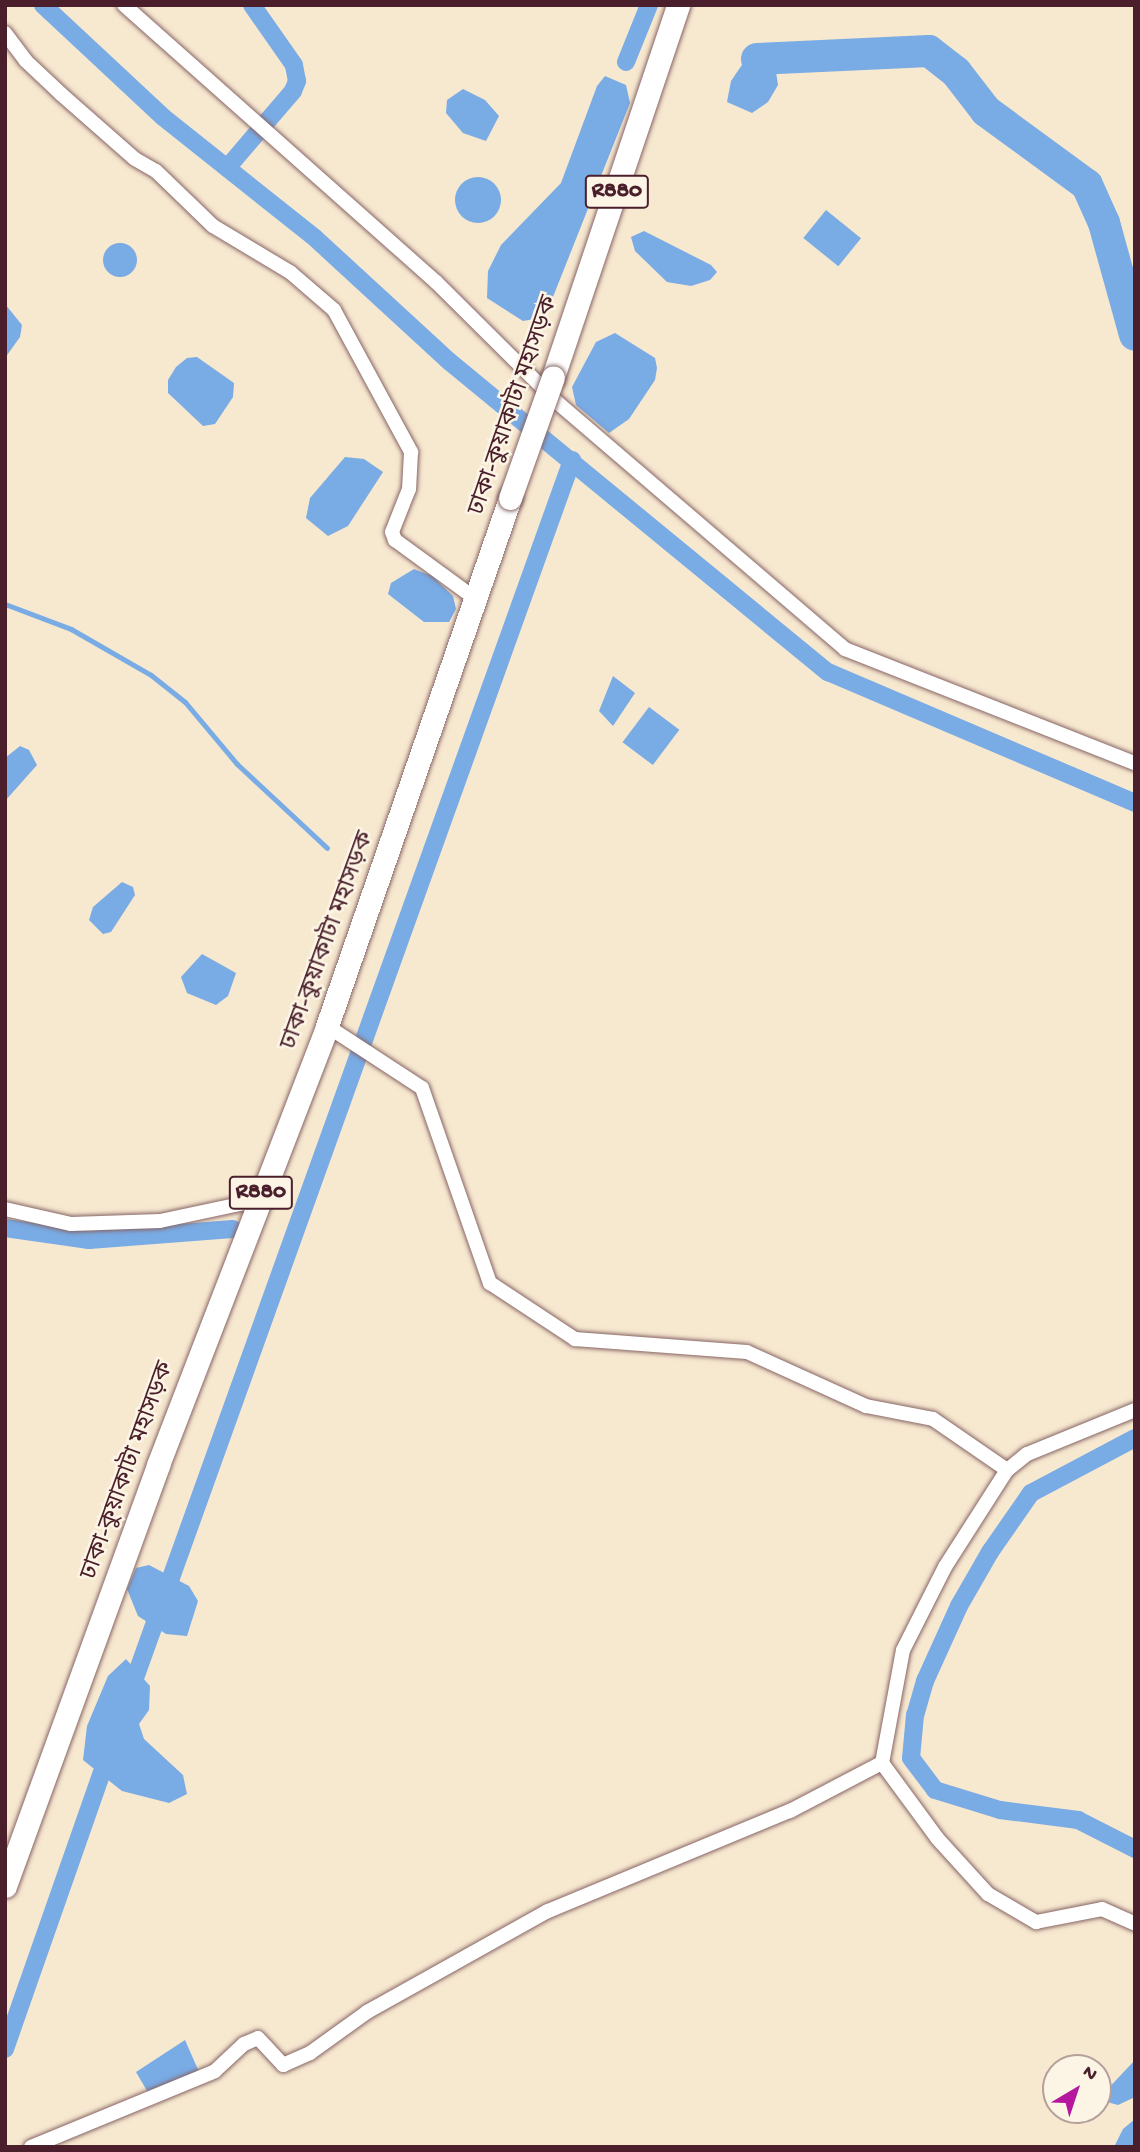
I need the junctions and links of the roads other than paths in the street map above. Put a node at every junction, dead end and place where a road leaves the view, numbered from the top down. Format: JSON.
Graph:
{"nodes":[{"id":1,"x":124,"y":5,"type":"edge"},
{"id":2,"x":678,"y":5,"type":"edge"},
{"id":3,"x":5,"y":33,"type":"edge"},
{"id":4,"x":476,"y":599,"type":"junction"},
{"id":5,"x":1135,"y":763,"type":"edge"},
{"id":6,"x":327,"y":1026,"type":"junction"},
{"id":7,"x":259,"y":1200,"type":"junction"},
{"id":8,"x":5,"y":1209,"type":"edge"},
{"id":9,"x":1135,"y":1410,"type":"edge"},
{"id":10,"x":1007,"y":1470,"type":"junction"},
{"id":11,"x":883,"y":1763,"type":"junction"},
{"id":12,"x":5,"y":1886,"type":"edge"},
{"id":13,"x":1135,"y":1924,"type":"edge"},
{"id":14,"x":31,"y":2147,"type":"edge"}],
"edges":[{"from":1,"to":5,"type":"street"},
{"from":2,"to":4,"type":"main road","name":"ঢাকা-কুয়াকাটা মহাসড়ক","number":"R880","bridge":true},
{"from":3,"to":4,"type":"street"},
{"from":4,"to":6,"type":"main road","name":"ঢাকা-কুয়াকাটা মহাসড়ক","number":"R880"},
{"from":6,"to":7,"type":"main road","name":"ঢাকা-কুয়াকাটা মহাসড়ক","number":"R880"},
{"from":6,"to":10,"type":"street"},
{"from":7,"to":8,"type":"street"},
{"from":7,"to":12,"type":"main road","name":"ঢাকা-কুয়াকাটা মহাসড়ক","number":"R880"},
{"from":9,"to":10,"type":"street"},
{"from":10,"to":11,"type":"street"},
{"from":11,"to":13,"type":"street"},
{"from":11,"to":14,"type":"street"}]}
